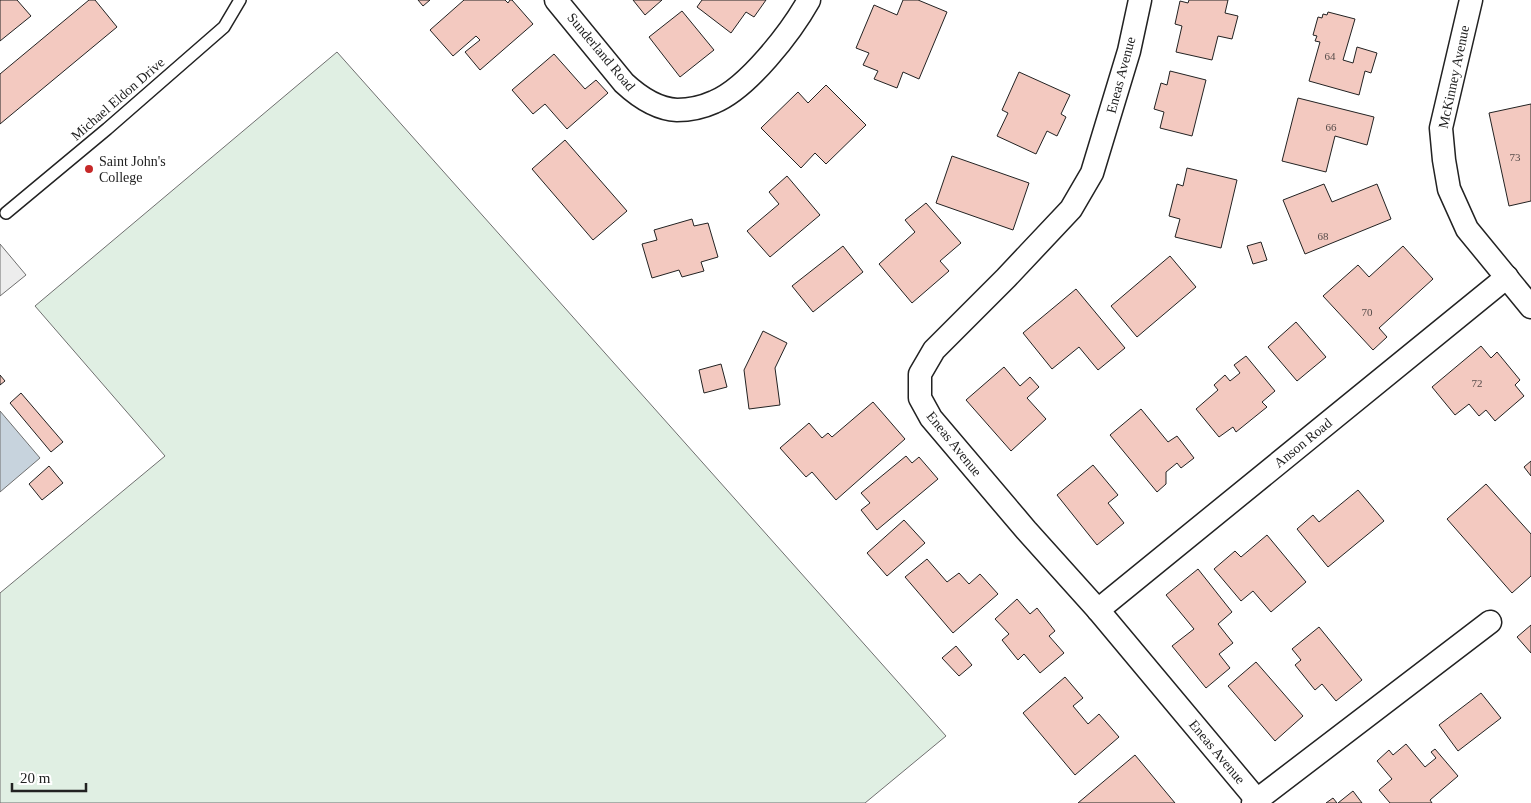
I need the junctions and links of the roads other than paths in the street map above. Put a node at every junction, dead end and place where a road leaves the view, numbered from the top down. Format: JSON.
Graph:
{"nodes":[{"id":1,"x":240,"y":0,"type":"edge"},
{"id":2,"x":556,"y":0,"type":"edge"},
{"id":3,"x":809,"y":0,"type":"edge"},
{"id":4,"x":1140,"y":0,"type":"edge"},
{"id":5,"x":1471,"y":0,"type":"edge"},
{"id":6,"x":6,"y":213,"type":"dead end"},
{"id":7,"x":1507,"y":277,"type":"junction"},
{"id":8,"x":1531,"y":307,"type":"edge"},
{"id":9,"x":1098,"y":610,"type":"junction"},
{"id":10,"x":1490,"y":622,"type":"dead end"},
{"id":11,"x":1255,"y":801,"type":"edge"}],
"edges":[{"from":1,"to":6,"type":"lane","name":"Michael Eldon Drive"},
{"from":2,"to":3,"type":"street","name":"Sunderland Road"},
{"from":4,"to":9,"type":"street","name":"Eneas Avenue"},
{"from":5,"to":7,"type":"street","name":"McKinney Avenue"},
{"from":7,"to":8,"type":"street","name":"McKinney Avenue"},
{"from":7,"to":9,"type":"street","name":"Anson Road"},
{"from":9,"to":11,"type":"street","name":"Eneas Avenue"},
{"from":10,"to":11,"type":"street","name":"Eneas Avenue"}]}
